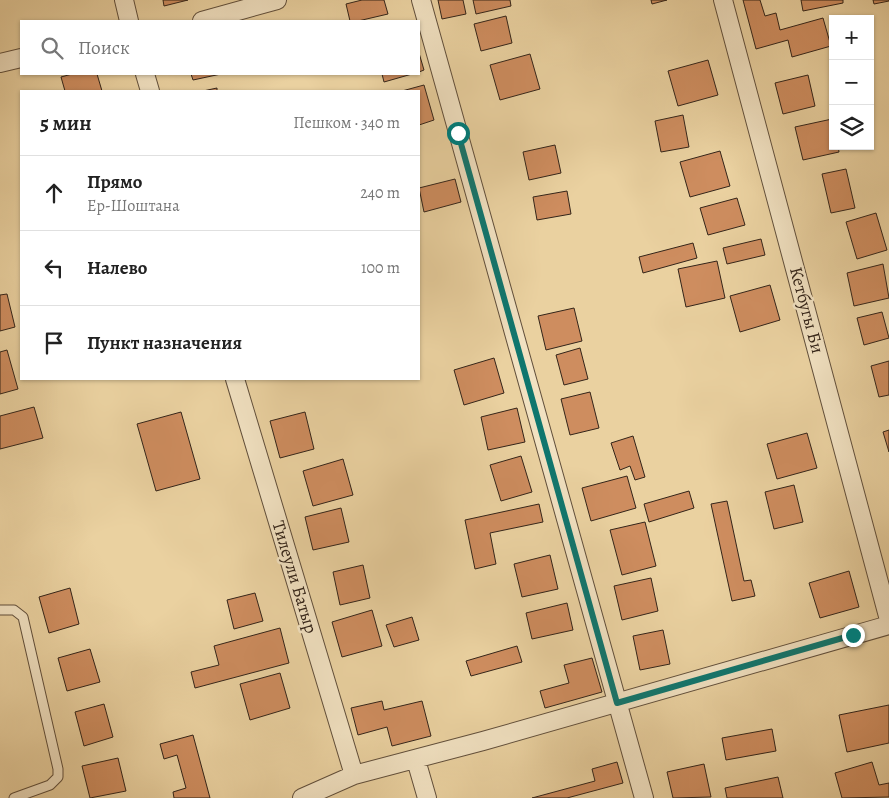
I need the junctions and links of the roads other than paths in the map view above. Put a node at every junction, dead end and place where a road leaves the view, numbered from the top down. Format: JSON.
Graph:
{"nodes":[{"id":1,"x":124,"y":0,"type":"edge"},
{"id":2,"x":277,"y":0,"type":"edge"},
{"id":3,"x":421,"y":0,"type":"edge"},
{"id":4,"x":723,"y":0,"type":"edge"},
{"id":5,"x":129,"y":20,"type":"edge"},
{"id":6,"x":206,"y":20,"type":"edge"},
{"id":7,"x":20,"y":58,"type":"edge"},
{"id":8,"x":0,"y":63,"type":"edge"},
{"id":9,"x":144,"y":75,"type":"edge"},
{"id":10,"x":150,"y":90,"type":"edge"},
{"id":11,"x":236,"y":380,"type":"edge"},
{"id":12,"x":886,"y":596,"type":"edge"},
{"id":13,"x":0,"y":610,"type":"edge"},
{"id":14,"x":889,"y":620,"type":"edge"},
{"id":15,"x":889,"y":625,"type":"edge"},
{"id":16,"x":617,"y":703,"type":"junction"},
{"id":17,"x":416,"y":760,"type":"junction"},
{"id":18,"x":354,"y":775,"type":"junction"},
{"id":19,"x":14,"y":798,"type":"edge"},
{"id":20,"x":302,"y":798,"type":"edge"},
{"id":21,"x":428,"y":798,"type":"edge"},
{"id":22,"x":644,"y":798,"type":"edge"}],
"edges":[{"from":1,"to":5,"type":"street"},
{"from":2,"to":6,"type":"street"},
{"from":3,"to":16,"type":"street"},
{"from":4,"to":12,"type":"street","name":"Кетбугы Би"},
{"from":7,"to":8,"type":"street"},
{"from":9,"to":10,"type":"street"},
{"from":11,"to":18,"type":"street","name":"Тилеули Батыр"},
{"from":12,"to":14,"type":"street","name":"Кетбугы Би"},
{"from":13,"to":19,"type":"lane"},
{"from":15,"to":16,"type":"street"},
{"from":16,"to":17,"type":"street"},
{"from":16,"to":22,"type":"street"},
{"from":17,"to":18,"type":"street"},
{"from":17,"to":21,"type":"street"},
{"from":18,"to":20,"type":"street"}]}
